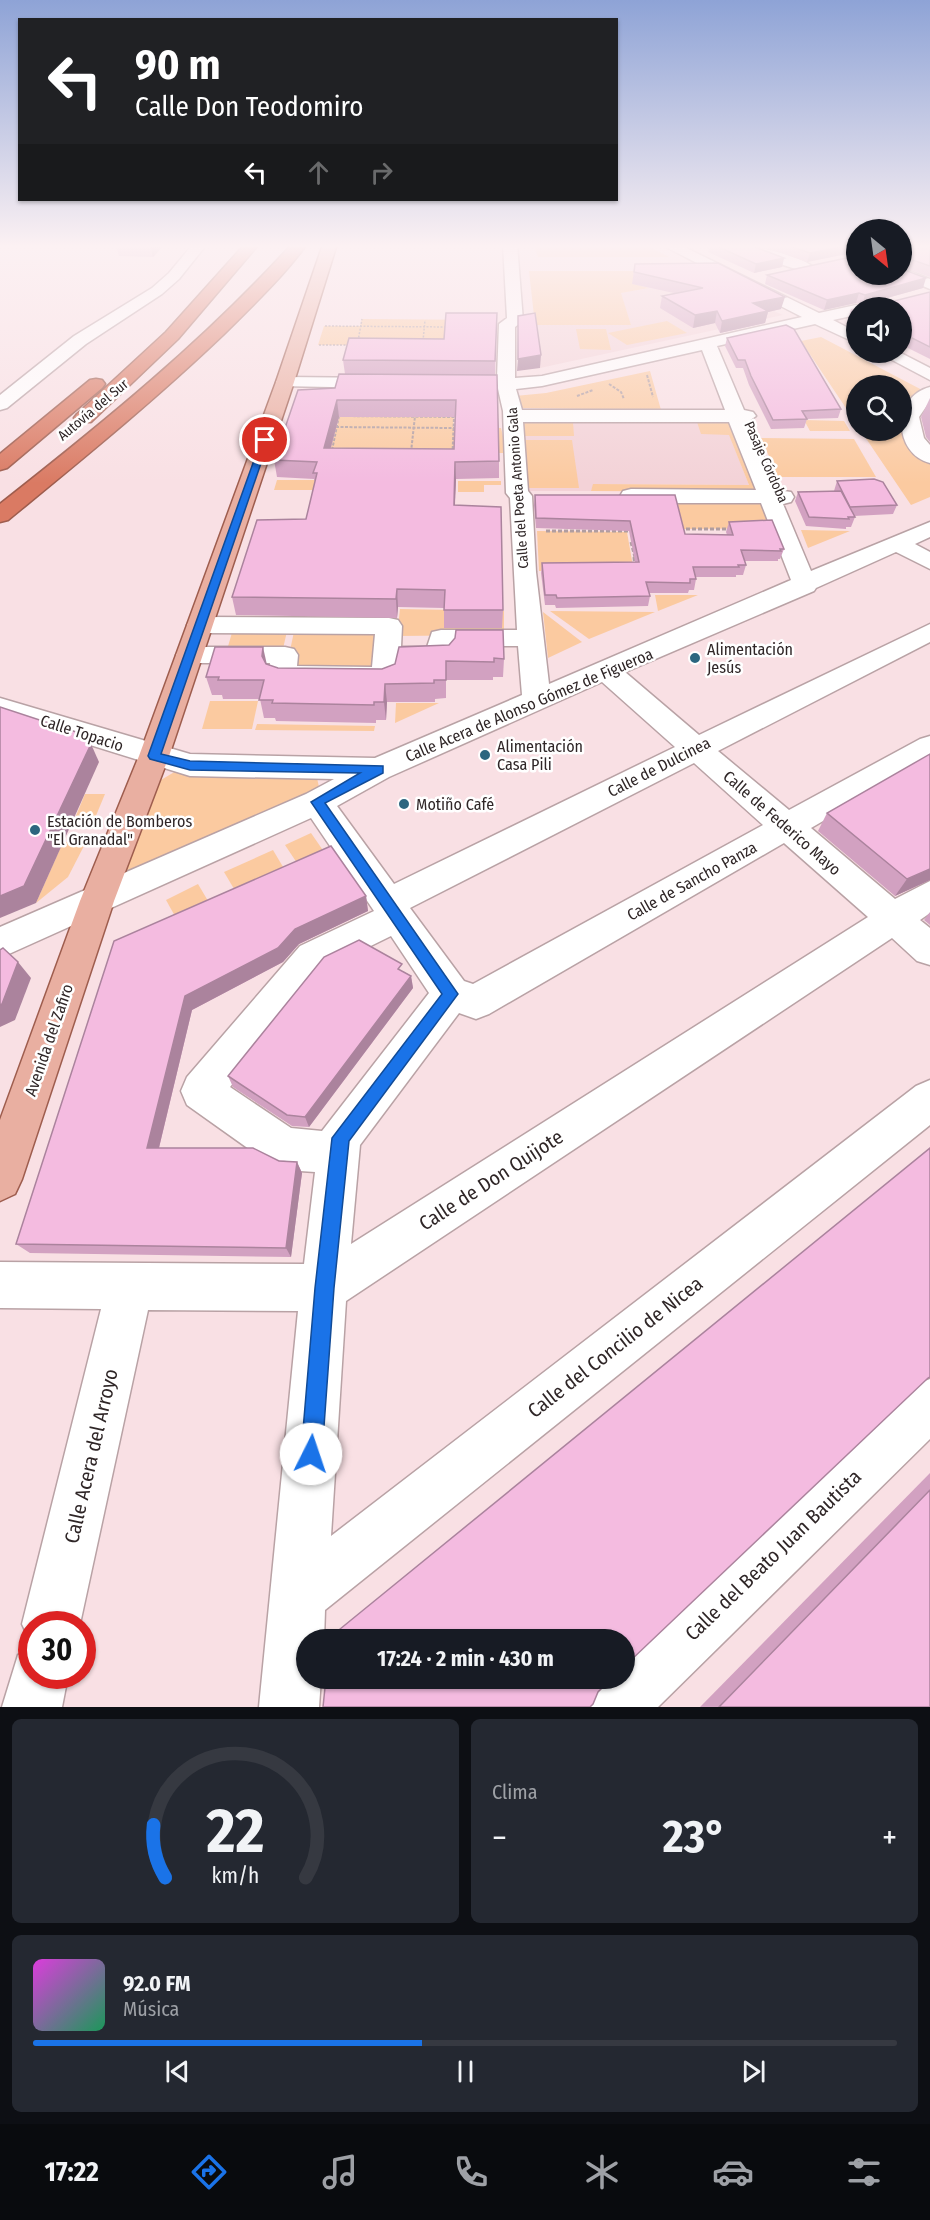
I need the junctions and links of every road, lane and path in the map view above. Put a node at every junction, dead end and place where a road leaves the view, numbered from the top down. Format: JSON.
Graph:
{"nodes":[{"id":1,"x":106,"y":324,"type":"edge"},
{"id":2,"x":162,"y":324,"type":"edge"},
{"id":3,"x":184,"y":324,"type":"edge"},
{"id":4,"x":226,"y":324,"type":"edge"},
{"id":5,"x":305,"y":324,"type":"edge"},
{"id":6,"x":424,"y":324,"type":"edge"},
{"id":7,"x":508,"y":324,"type":"edge"},
{"id":8,"x":798,"y":324,"type":"edge"},
{"id":9,"x":828,"y":324,"type":"edge"},
{"id":10,"x":324,"y":326,"type":"dead end"},
{"id":11,"x":360,"y":326,"type":"junction"},
{"id":12,"x":424,"y":327,"type":"junction"},
{"id":13,"x":507,"y":327,"type":"junction"},
{"id":14,"x":846,"y":333,"type":"edge"},
{"id":15,"x":713,"y":343,"type":"junction"},
{"id":16,"x":298,"y":345,"type":"junction"},
{"id":17,"x":422,"y":345,"type":"edge"},
{"id":18,"x":907,"y":363,"type":"edge"},
{"id":19,"x":646,"y":372,"type":"dead end"},
{"id":20,"x":930,"y":375,"type":"edge"},
{"id":21,"x":130,"y":379,"type":"junction"},
{"id":22,"x":603,"y":381,"type":"dead end"},
{"id":23,"x":285,"y":382,"type":"junction"},
{"id":24,"x":402,"y":383,"type":"edge"},
{"id":25,"x":437,"y":383,"type":"edge"},
{"id":26,"x":506,"y":384,"type":"junction"},
{"id":27,"x":930,"y":393,"type":"edge"},
{"id":28,"x":654,"y":400,"type":"dead end"},
{"id":29,"x":0,"y":404,"type":"edge"},
{"id":30,"x":624,"y":404,"type":"dead end"},
{"id":31,"x":740,"y":413,"type":"junction"},
{"id":32,"x":414,"y":416,"type":"junction"},
{"id":33,"x":514,"y":418,"type":"junction"},
{"id":34,"x":326,"y":427,"type":"edge"},
{"id":35,"x":337,"y":427,"type":"junction"},
{"id":36,"x":414,"y":428,"type":"junction"},
{"id":37,"x":454,"y":428,"type":"junction"},
{"id":38,"x":69,"y":430,"type":"dead end"},
{"id":39,"x":442,"y":453,"type":"edge"},
{"id":40,"x":452,"y":453,"type":"junction"},
{"id":41,"x":517,"y":453,"type":"junction"},
{"id":42,"x":930,"y":457,"type":"edge"},
{"id":43,"x":0,"y":464,"type":"edge"},
{"id":44,"x":410,"y":465,"type":"junction"},
{"id":45,"x":614,"y":496,"type":"edge"},
{"id":46,"x":672,"y":496,"type":"junction"},
{"id":47,"x":775,"y":497,"type":"junction"},
{"id":48,"x":0,"y":502,"type":"edge"},
{"id":49,"x":0,"y":515,"type":"edge"},
{"id":50,"x":781,"y":529,"type":"junction"},
{"id":51,"x":930,"y":529,"type":"edge"},
{"id":52,"x":522,"y":530,"type":"junction"},
{"id":53,"x":722,"y":530,"type":"junction"},
{"id":54,"x":629,"y":531,"type":"junction"},
{"id":55,"x":640,"y":531,"type":"edge"},
{"id":56,"x":681,"y":531,"type":"junction"},
{"id":57,"x":675,"y":532,"type":"edge"},
{"id":58,"x":724,"y":537,"type":"edge"},
{"id":59,"x":898,"y":544,"type":"junction"},
{"id":60,"x":634,"y":557,"type":"junction"},
{"id":61,"x":646,"y":557,"type":"edge"},
{"id":62,"x":930,"y":562,"type":"edge"},
{"id":63,"x":636,"y":572,"type":"edge"},
{"id":64,"x":812,"y":583,"type":"junction"},
{"id":65,"x":200,"y":625,"type":"junction"},
{"id":66,"x":290,"y":626,"type":"junction"},
{"id":67,"x":930,"y":632,"type":"edge"},
{"id":68,"x":530,"y":638,"type":"junction"},
{"id":69,"x":388,"y":646,"type":"junction"},
{"id":70,"x":189,"y":655,"type":"junction"},
{"id":71,"x":285,"y":655,"type":"junction"},
{"id":72,"x":606,"y":671,"type":"junction"},
{"id":73,"x":537,"y":701,"type":"junction"},
{"id":74,"x":0,"y":707,"type":"edge"},
{"id":75,"x":930,"y":746,"type":"edge"},
{"id":76,"x":696,"y":748,"type":"junction"},
{"id":77,"x":154,"y":756,"type":"junction"},
{"id":78,"x":378,"y":769,"type":"junction"},
{"id":79,"x":317,"y":802,"type":"junction"},
{"id":80,"x":788,"y":828,"type":"junction"},
{"id":81,"x":930,"y":895,"type":"edge"},
{"id":82,"x":98,"y":901,"type":"junction"},
{"id":83,"x":392,"y":909,"type":"junction"},
{"id":84,"x":894,"y":919,"type":"junction"},
{"id":85,"x":0,"y":943,"type":"edge"},
{"id":86,"x":930,"y":950,"type":"edge"},
{"id":87,"x":451,"y":994,"type":"junction"},
{"id":88,"x":930,"y":1100,"type":"edge"},
{"id":89,"x":339,"y":1153,"type":"junction"},
{"id":90,"x":0,"y":1179,"type":"edge"},
{"id":91,"x":0,"y":1285,"type":"edge"},
{"id":92,"x":130,"y":1287,"type":"junction"},
{"id":93,"x":324,"y":1288,"type":"junction"},
{"id":94,"x":930,"y":1404,"type":"edge"},
{"id":95,"x":300,"y":1595,"type":"junction"},
{"id":96,"x":54,"y":1611,"type":"edge"},
{"id":97,"x":36,"y":1689,"type":"edge"},
{"id":98,"x":32,"y":1707,"type":"edge"},
{"id":99,"x":289,"y":1707,"type":"edge"},
{"id":100,"x":615,"y":1707,"type":"edge"}],
"edges":[{"from":1,"to":29,"type":"street"},
{"from":2,"to":43,"type":"highway","name":"Autovía del Sur"},
{"from":3,"to":21,"type":"highway","name":"Autovía del Sur"},
{"from":4,"to":49,"type":"highway"},
{"from":5,"to":16,"type":"main road","name":"Avenida del Zafiro"},
{"from":6,"to":12,"type":"path"},
{"from":7,"to":13,"type":"street","name":"Calle del Poeta Antonio Gala"},
{"from":8,"to":15,"type":"street"},
{"from":9,"to":14,"type":"street"},
{"from":10,"to":11,"type":"path"},
{"from":11,"to":12,"type":"path"},
{"from":11,"to":16,"type":"path"},
{"from":12,"to":13,"type":"path"},
{"from":12,"to":17,"type":"path"},
{"from":13,"to":26,"type":"street","name":"Calle del Poeta Antonio Gala"},
{"from":15,"to":26,"type":"street"},
{"from":15,"to":31,"type":"street","name":"Pasaje Córdoba"},
{"from":16,"to":23,"type":"main road","name":"Avenida del Zafiro"},
{"from":18,"to":20,"type":"street"},
{"from":19,"to":28,"type":"path"},
{"from":21,"to":38,"type":"highway","name":"Autovía del Sur"},
{"from":21,"to":48,"type":"highway"},
{"from":22,"to":30,"type":"path"},
{"from":23,"to":24,"type":"street"},
{"from":23,"to":65,"type":"main road","name":"Avenida del Zafiro"},
{"from":25,"to":26,"type":"street"},
{"from":26,"to":33,"type":"street","name":"Calle del Poeta Antonio Gala"},
{"from":27,"to":42,"type":"street"},
{"from":31,"to":33,"type":"street"},
{"from":31,"to":47,"type":"street","name":"Pasaje Córdoba"},
{"from":32,"to":35,"type":"path"},
{"from":32,"to":36,"type":"path"},
{"from":32,"to":37,"type":"path"},
{"from":33,"to":37,"type":"path"},
{"from":33,"to":41,"type":"street","name":"Calle del Poeta Antonio Gala"},
{"from":34,"to":35,"type":"path"},
{"from":35,"to":36,"type":"path"},
{"from":35,"to":44,"type":"path"},
{"from":36,"to":37,"type":"path"},
{"from":36,"to":44,"type":"path"},
{"from":37,"to":40,"type":"path"},
{"from":39,"to":40,"type":"path"},
{"from":40,"to":41,"type":"path"},
{"from":40,"to":44,"type":"path"},
{"from":41,"to":52,"type":"street","name":"Calle del Poeta Antonio Gala"},
{"from":45,"to":46,"type":"street"},
{"from":46,"to":47,"type":"street"},
{"from":46,"to":56,"type":"path"},
{"from":47,"to":50,"type":"street"},
{"from":47,"to":64,"type":"street","name":"Pasaje Córdoba"},
{"from":50,"to":53,"type":"path"},
{"from":50,"to":64,"type":"street"},
{"from":51,"to":59,"type":"street","name":"Calle Acera de Alonso Gómez de Figueroa"},
{"from":52,"to":54,"type":"path"},
{"from":52,"to":68,"type":"street","name":"Calle del Poeta Antonio Gala"},
{"from":53,"to":56,"type":"path"},
{"from":53,"to":58,"type":"path"},
{"from":54,"to":55,"type":"path"},
{"from":54,"to":60,"type":"path"},
{"from":56,"to":57,"type":"path"},
{"from":59,"to":62,"type":"street"},
{"from":59,"to":64,"type":"street","name":"Calle Acera de Alonso Gómez de Figueroa"},
{"from":60,"to":61,"type":"path"},
{"from":60,"to":63,"type":"path"},
{"from":64,"to":72,"type":"street","name":"Calle Acera de Alonso Gómez de Figueroa"},
{"from":65,"to":66,"type":"street"},
{"from":65,"to":70,"type":"main road","name":"Avenida del Zafiro"},
{"from":66,"to":69,"type":"street"},
{"from":66,"to":71,"type":"street"},
{"from":67,"to":76,"type":"street","name":"Calle de Dulcinea"},
{"from":68,"to":69,"type":"street"},
{"from":68,"to":73,"type":"street","name":"Calle del Poeta Antonio Gala"},
{"from":69,"to":71,"type":"street"},
{"from":70,"to":71,"type":"street"},
{"from":70,"to":77,"type":"main road","name":"Avenida del Zafiro"},
{"from":72,"to":73,"type":"street","name":"Calle Acera de Alonso Gómez de Figueroa"},
{"from":72,"to":76,"type":"street","name":"Calle de Federico Mayo"},
{"from":73,"to":78,"type":"street","name":"Calle Acera de Alonso Gómez de Figueroa"},
{"from":74,"to":77,"type":"street","name":"Calle Topacio"},
{"from":75,"to":80,"type":"street","name":"Calle de Sancho Panza"},
{"from":76,"to":80,"type":"street","name":"Calle de Federico Mayo"},
{"from":76,"to":83,"type":"street","name":"Calle de Dulcinea"},
{"from":77,"to":78,"type":"street","name":"Calle Topacio"},
{"from":77,"to":82,"type":"main road","name":"Avenida del Zafiro"},
{"from":78,"to":79,"type":"street","name":"Calle Acera de Alonso Gómez de Figueroa"},
{"from":79,"to":82,"type":"street","name":"Calle Acera de Alonso Gómez de Figueroa"},
{"from":79,"to":83,"type":"street"},
{"from":80,"to":84,"type":"street","name":"Calle de Federico Mayo"},
{"from":80,"to":87,"type":"street","name":"Calle de Sancho Panza"},
{"from":81,"to":84,"type":"street","name":"Calle de Don Quijote"},
{"from":82,"to":85,"type":"street","name":"Calle Acera de Alonso Gómez de Figueroa"},
{"from":82,"to":90,"type":"main road","name":"Avenida del Zafiro"},
{"from":83,"to":87,"type":"street"},
{"from":83,"to":89,"type":"street","name":"Calle de Dulcinea"},
{"from":84,"to":86,"type":"street","name":"Calle de Federico Mayo"},
{"from":84,"to":93,"type":"street","name":"Calle de Don Quijote"},
{"from":87,"to":89,"type":"street"},
{"from":88,"to":95,"type":"street","name":"Calle del Concilio de Nicea"},
{"from":89,"to":93,"type":"street"},
{"from":91,"to":92,"type":"street"},
{"from":92,"to":93,"type":"street"},
{"from":92,"to":96,"type":"street","name":"Calle Acera del Arroyo"},
{"from":93,"to":95,"type":"street"},
{"from":94,"to":100,"type":"street","name":"Calle del Beato Juan Bautista"},
{"from":95,"to":99,"type":"street"},
{"from":97,"to":98,"type":"street"}]}
